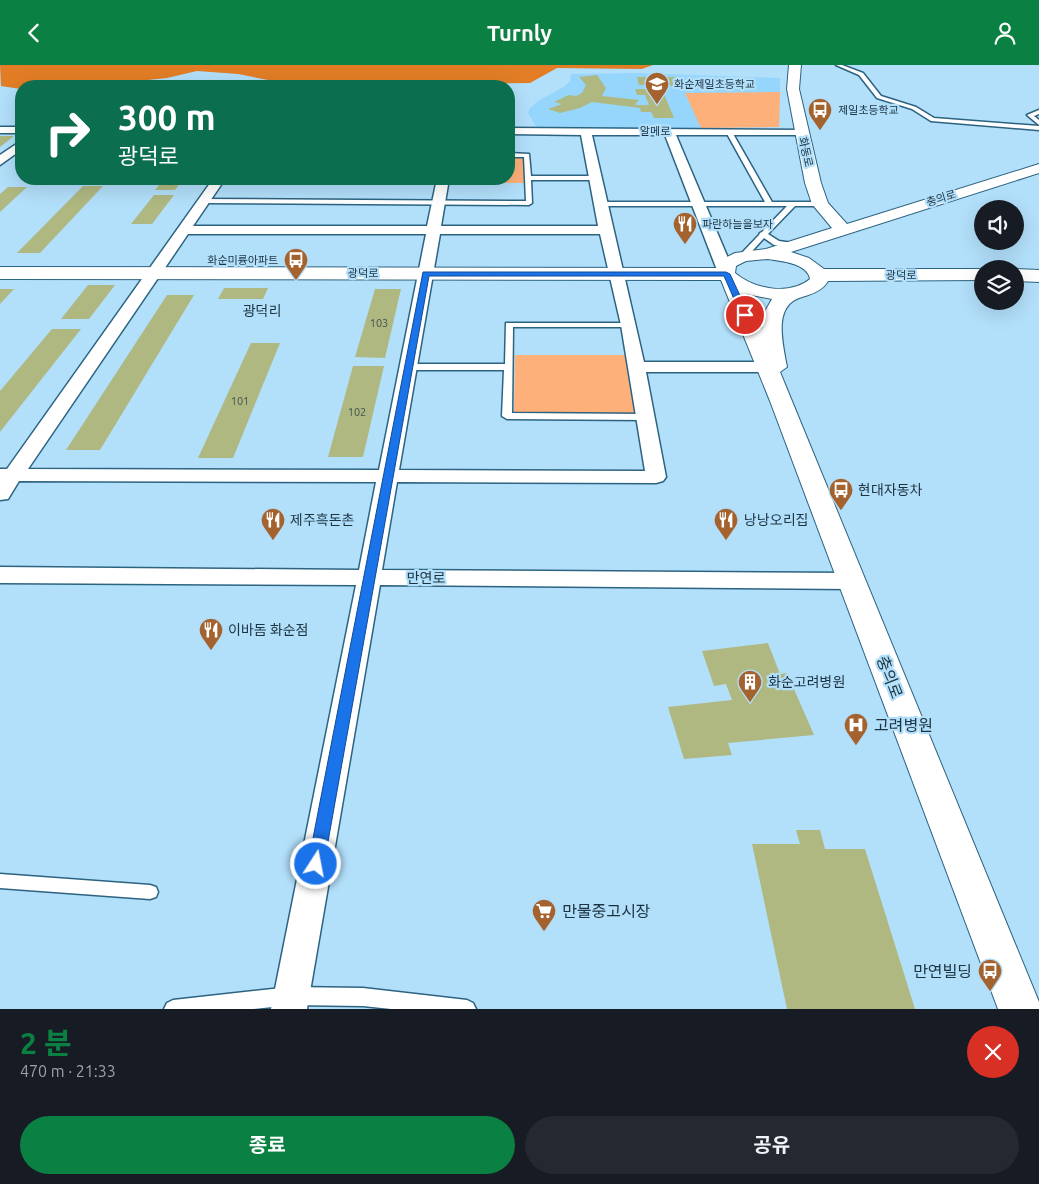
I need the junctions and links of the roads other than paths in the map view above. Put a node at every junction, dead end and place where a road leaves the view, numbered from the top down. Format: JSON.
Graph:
{"nodes":[{"id":1,"x":795,"y":65,"type":"edge"},
{"id":2,"x":838,"y":65,"type":"edge"},
{"id":3,"x":1039,"y":112,"type":"edge"},
{"id":4,"x":1039,"y":123,"type":"edge"},
{"id":5,"x":1039,"y":127,"type":"edge"},
{"id":6,"x":0,"y":131,"type":"edge"},
{"id":7,"x":15,"y":131,"type":"edge"},
{"id":8,"x":515,"y":131,"type":"edge"},
{"id":9,"x":586,"y":131,"type":"junction"},
{"id":10,"x":669,"y":131,"type":"junction"},
{"id":11,"x":729,"y":132,"type":"junction"},
{"id":12,"x":802,"y":132,"type":"junction"},
{"id":13,"x":15,"y":149,"type":"edge"},
{"id":14,"x":515,"y":155,"type":"edge"},
{"id":15,"x":0,"y":161,"type":"edge"},
{"id":16,"x":1039,"y":168,"type":"edge"},
{"id":17,"x":528,"y":178,"type":"junction"},
{"id":18,"x":595,"y":178,"type":"junction"},
{"id":19,"x":215,"y":185,"type":"edge"},
{"id":20,"x":442,"y":185,"type":"edge"},
{"id":21,"x":203,"y":201,"type":"junction"},
{"id":22,"x":438,"y":202,"type":"junction"},
{"id":23,"x":698,"y":203,"type":"junction"},
{"id":24,"x":769,"y":203,"type":"junction"},
{"id":25,"x":794,"y":203,"type":"junction"},
{"id":26,"x":820,"y":203,"type":"junction"},
{"id":27,"x":600,"y":204,"type":"junction"},
{"id":28,"x":843,"y":229,"type":"junction"},
{"id":29,"x":184,"y":230,"type":"junction"},
{"id":30,"x":433,"y":230,"type":"junction"},
{"id":31,"x":606,"y":230,"type":"junction"},
{"id":32,"x":762,"y":235,"type":"junction"},
{"id":33,"x":796,"y":246,"type":"junction"},
{"id":34,"x":768,"y":254,"type":"junction"},
{"id":35,"x":742,"y":257,"type":"junction"},
{"id":36,"x":813,"y":269,"type":"junction"},
{"id":37,"x":0,"y":273,"type":"edge"},
{"id":38,"x":153,"y":273,"type":"junction"},
{"id":39,"x":425,"y":273,"type":"junction"},
{"id":40,"x":618,"y":274,"type":"junction"},
{"id":41,"x":728,"y":275,"type":"junction"},
{"id":42,"x":974,"y":275,"type":"edge"},
{"id":43,"x":1024,"y":275,"type":"edge"},
{"id":44,"x":1039,"y":275,"type":"edge"},
{"id":45,"x":794,"y":293,"type":"junction"},
{"id":46,"x":629,"y":325,"type":"junction"},
{"id":47,"x":408,"y":367,"type":"junction"},
{"id":48,"x":509,"y":367,"type":"junction"},
{"id":49,"x":636,"y":367,"type":"junction"},
{"id":50,"x":767,"y":367,"type":"junction"},
{"id":51,"x":781,"y":401,"type":"junction"},
{"id":52,"x":646,"y":417,"type":"junction"},
{"id":53,"x":7,"y":475,"type":"edge"},
{"id":54,"x":388,"y":476,"type":"junction"},
{"id":55,"x":0,"y":493,"type":"edge"},
{"id":56,"x":0,"y":575,"type":"edge"},
{"id":57,"x":369,"y":577,"type":"junction"},
{"id":58,"x":852,"y":581,"type":"junction"},
{"id":59,"x":0,"y":881,"type":"edge"},
{"id":60,"x":150,"y":892,"type":"dead end"},
{"id":61,"x":290,"y":1003,"type":"edge"},
{"id":62,"x":173,"y":1009,"type":"edge"},
{"id":63,"x":467,"y":1009,"type":"edge"},
{"id":64,"x":1020,"y":1009,"type":"edge"}],
"edges":[{"from":1,"to":12,"type":"street","name":"화동로"},
{"from":2,"to":5,"type":"lane"},
{"from":3,"to":4,"type":"lane"},
{"from":6,"to":7,"type":"street"},
{"from":8,"to":9,"type":"street","name":"알메로"},
{"from":9,"to":10,"type":"street","name":"알메로"},
{"from":9,"to":18,"type":"street"},
{"from":10,"to":11,"type":"street","name":"알메로"},
{"from":10,"to":23,"type":"street"},
{"from":11,"to":12,"type":"street","name":"알메로"},
{"from":11,"to":24,"type":"lane"},
{"from":12,"to":26,"type":"street","name":"화동로"},
{"from":13,"to":15,"type":"street"},
{"from":14,"to":17,"type":"lane"},
{"from":16,"to":28,"type":"street","name":"충의로"},
{"from":17,"to":18,"type":"lane"},
{"from":17,"to":22,"type":"lane"},
{"from":18,"to":27,"type":"street"},
{"from":19,"to":21,"type":"street"},
{"from":20,"to":22,"type":"street"},
{"from":21,"to":22,"type":"lane"},
{"from":21,"to":29,"type":"street"},
{"from":22,"to":30,"type":"street"},
{"from":23,"to":24,"type":"lane"},
{"from":23,"to":27,"type":"lane"},
{"from":23,"to":41,"type":"street"},
{"from":24,"to":25,"type":"lane"},
{"from":25,"to":26,"type":"lane"},
{"from":25,"to":32,"type":"lane"},
{"from":26,"to":28,"type":"street","name":"화동로"},
{"from":27,"to":31,"type":"street"},
{"from":28,"to":33,"type":"street","name":"충의로"},
{"from":28,"to":36,"type":"street","name":"충의로"},
{"from":29,"to":30,"type":"street"},
{"from":29,"to":38,"type":"street"},
{"from":30,"to":31,"type":"street"},
{"from":30,"to":39,"type":"street"},
{"from":31,"to":40,"type":"street"},
{"from":32,"to":33,"type":"lane"},
{"from":32,"to":35,"type":"lane"},
{"from":33,"to":34,"type":"street","name":"충의로"},
{"from":34,"to":35,"type":"street"},
{"from":34,"to":36,"type":"street","name":"광덕로"},
{"from":35,"to":41,"type":"street"},
{"from":36,"to":42,"type":"street","name":"광덕로"},
{"from":36,"to":45,"type":"street","name":"충의로"},
{"from":37,"to":38,"type":"street","name":"광덕로"},
{"from":38,"to":39,"type":"street","name":"광덕로"},
{"from":38,"to":53,"type":"street"},
{"from":39,"to":40,"type":"street","name":"광덕로"},
{"from":39,"to":47,"type":"street"},
{"from":40,"to":41,"type":"street","name":"광덕로"},
{"from":40,"to":46,"type":"street"},
{"from":41,"to":45,"type":"street"},
{"from":41,"to":50,"type":"street","name":"충의로"},
{"from":43,"to":44,"type":"street"},
{"from":45,"to":51,"type":"street","name":"충의로"},
{"from":46,"to":48,"type":"lane"},
{"from":46,"to":49,"type":"street"},
{"from":47,"to":48,"type":"lane"},
{"from":47,"to":54,"type":"street"},
{"from":48,"to":52,"type":"lane"},
{"from":49,"to":50,"type":"street"},
{"from":49,"to":52,"type":"street"},
{"from":50,"to":51,"type":"street","name":"충의로"},
{"from":51,"to":58,"type":"street","name":"충의로"},
{"from":52,"to":54,"type":"street"},
{"from":53,"to":54,"type":"street"},
{"from":53,"to":55,"type":"street"},
{"from":54,"to":57,"type":"street"},
{"from":56,"to":57,"type":"street","name":"만연로"},
{"from":57,"to":58,"type":"street","name":"만연로"},
{"from":57,"to":61,"type":"street"},
{"from":58,"to":64,"type":"street","name":"충의로"},
{"from":59,"to":60,"type":"lane"},
{"from":61,"to":62,"type":"lane"},
{"from":61,"to":63,"type":"lane"}]}
